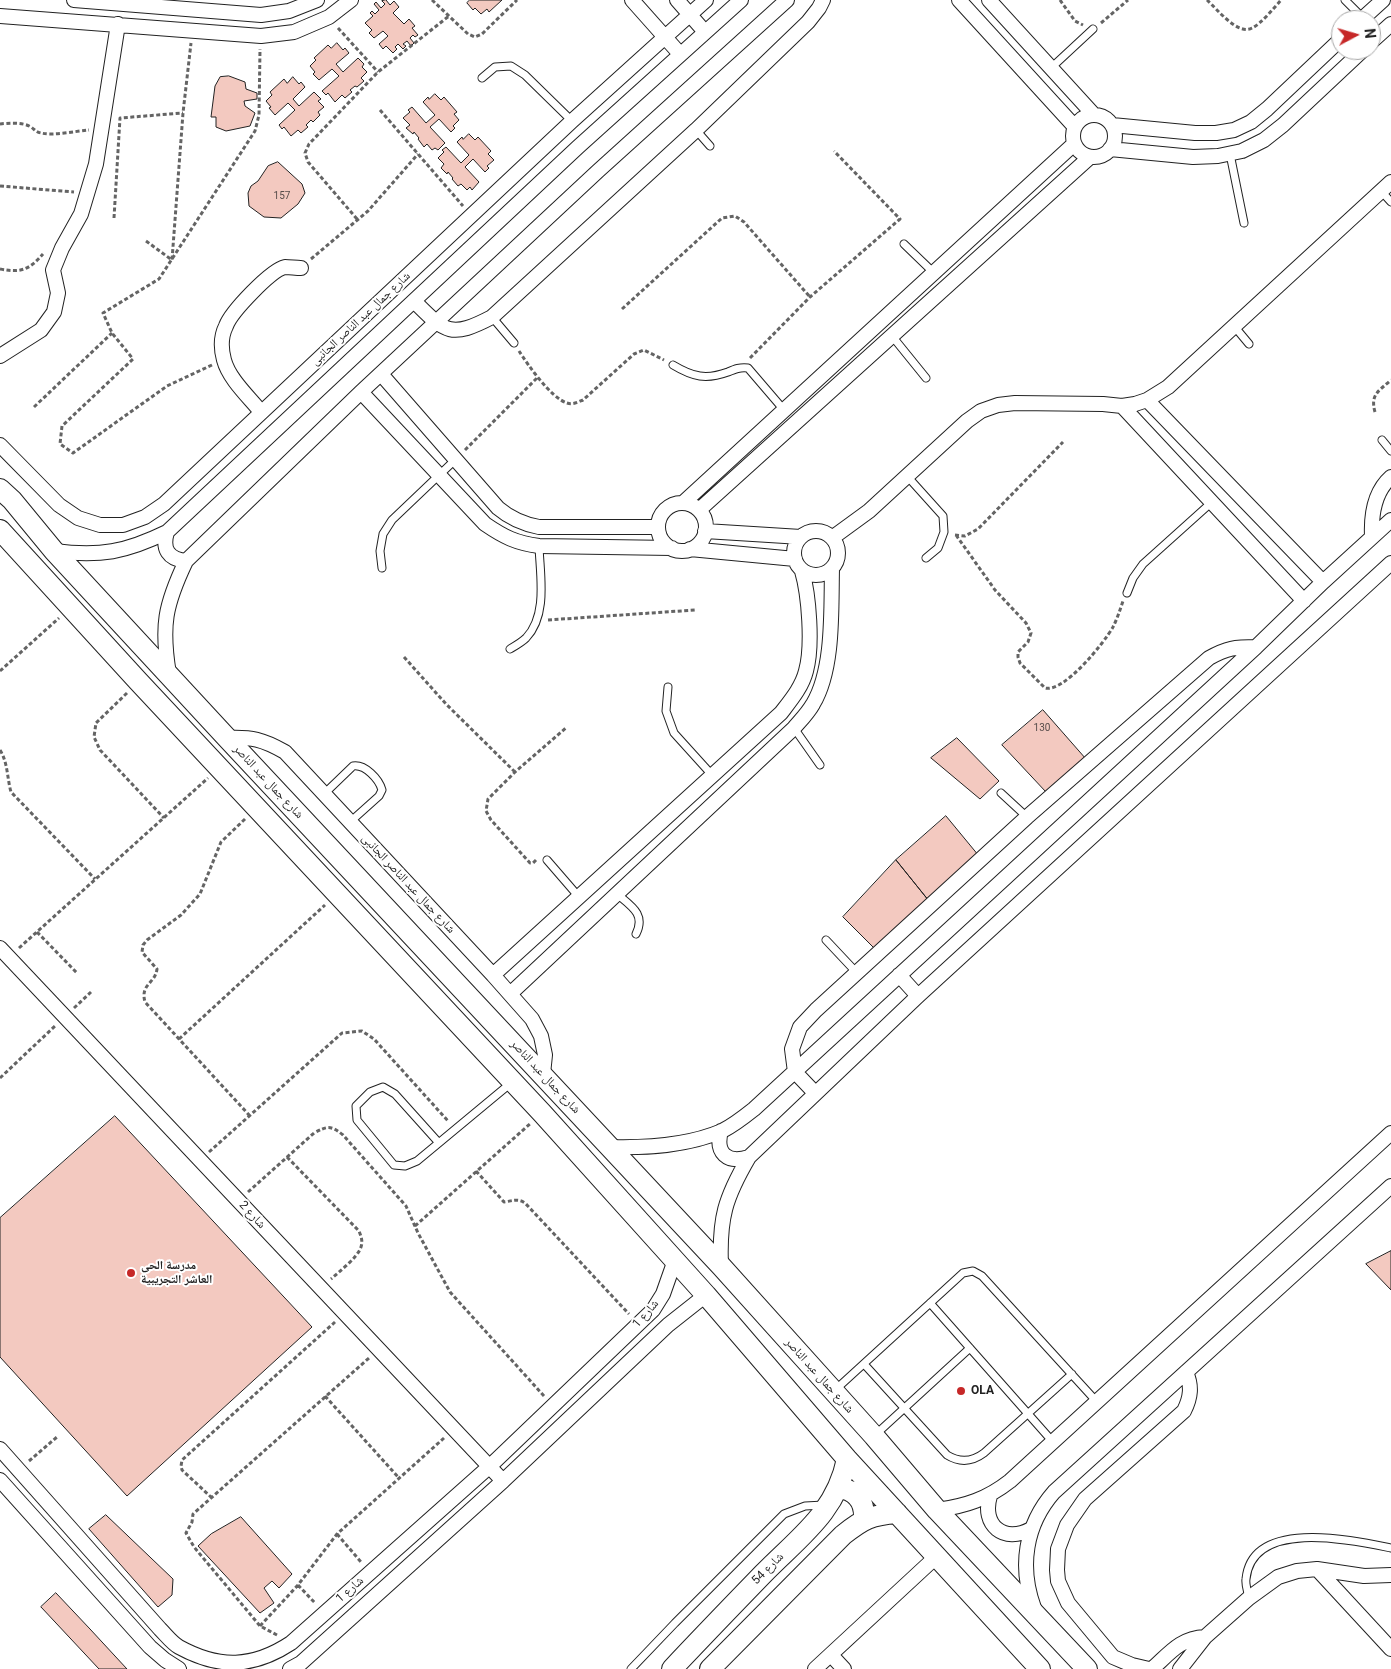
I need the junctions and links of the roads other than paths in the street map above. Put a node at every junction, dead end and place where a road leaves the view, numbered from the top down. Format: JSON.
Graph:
{"nodes":[{"id":1,"x":74,"y":0,"type":"edge"},
{"id":2,"x":317,"y":0,"type":"edge"},
{"id":3,"x":351,"y":0,"type":"edge"},
{"id":4,"x":632,"y":0,"type":"edge"},
{"id":5,"x":677,"y":0,"type":"edge"},
{"id":6,"x":706,"y":0,"type":"edge"},
{"id":7,"x":740,"y":0,"type":"edge"},
{"id":8,"x":787,"y":0,"type":"edge"},
{"id":9,"x":823,"y":0,"type":"edge"},
{"id":10,"x":959,"y":0,"type":"edge"},
{"id":11,"x":989,"y":0,"type":"edge"},
{"id":12,"x":1345,"y":0,"type":"edge"},
{"id":13,"x":1383,"y":0,"type":"edge"},
{"id":14,"x":1354,"y":10,"type":"edge"},
{"id":15,"x":1372,"y":10,"type":"edge"},
{"id":16,"x":690,"y":15,"type":"junction"},
{"id":17,"x":0,"y":16,"type":"edge"},
{"id":18,"x":1006,"y":19,"type":"junction"},
{"id":19,"x":118,"y":24,"type":"junction"},
{"id":20,"x":1391,"y":24,"type":"edge"},
{"id":21,"x":1093,"y":29,"type":"road end"},
{"id":22,"x":705,"y":32,"type":"junction"},
{"id":23,"x":1381,"y":33,"type":"edge"},
{"id":24,"x":990,"y":34,"type":"junction"},
{"id":25,"x":665,"y":37,"type":"junction"},
{"id":26,"x":1331,"y":48,"type":"edge"},
{"id":27,"x":680,"y":54,"type":"junction"},
{"id":28,"x":1352,"y":60,"type":"edge"},
{"id":29,"x":1051,"y":68,"type":"junction"},
{"id":30,"x":482,"y":78,"type":"dead end"},
{"id":31,"x":1094,"y":115,"type":"junction"},
{"id":32,"x":572,"y":121,"type":"junction"},
{"id":33,"x":1112,"y":125,"type":"junction"},
{"id":34,"x":1075,"y":127,"type":"junction"},
{"id":35,"x":696,"y":130,"type":"junction"},
{"id":36,"x":1074,"y":144,"type":"junction"},
{"id":37,"x":710,"y":146,"type":"dead end"},
{"id":38,"x":1110,"y":149,"type":"junction"},
{"id":39,"x":1230,"y":154,"type":"junction"},
{"id":40,"x":1090,"y":157,"type":"junction"},
{"id":41,"x":1386,"y":186,"type":"edge"},
{"id":42,"x":1391,"y":202,"type":"edge"},
{"id":43,"x":1244,"y":223,"type":"dead end"},
{"id":44,"x":904,"y":244,"type":"dead end"},
{"id":45,"x":300,"y":268,"type":"road end"},
{"id":46,"x":934,"y":273,"type":"junction"},
{"id":47,"x":414,"y":301,"type":"junction"},
{"id":48,"x":492,"y":317,"type":"junction"},
{"id":49,"x":436,"y":323,"type":"junction"},
{"id":50,"x":1234,"y":326,"type":"junction"},
{"id":51,"x":892,"y":336,"type":"junction"},
{"id":52,"x":514,"y":343,"type":"road end"},
{"id":53,"x":1249,"y":344,"type":"dead end"},
{"id":54,"x":0,"y":356,"type":"edge"},
{"id":55,"x":673,"y":366,"type":"road end"},
{"id":56,"x":380,"y":374,"type":"junction"},
{"id":57,"x":926,"y":378,"type":"dead end"},
{"id":58,"x":361,"y":392,"type":"junction"},
{"id":59,"x":1147,"y":400,"type":"junction"},
{"id":60,"x":1122,"y":406,"type":"junction"},
{"id":61,"x":784,"y":410,"type":"junction"},
{"id":62,"x":261,"y":412,"type":"junction"},
{"id":63,"x":1382,"y":440,"type":"dead end"},
{"id":64,"x":0,"y":445,"type":"edge"},
{"id":65,"x":1391,"y":450,"type":"edge"},
{"id":66,"x":456,"y":459,"type":"junction"},
{"id":67,"x":439,"y":475,"type":"junction"},
{"id":68,"x":907,"y":476,"type":"junction"},
{"id":69,"x":1391,"y":477,"type":"edge"},
{"id":70,"x":0,"y":489,"type":"edge"},
{"id":71,"x":1237,"y":493,"type":"junction"},
{"id":72,"x":683,"y":503,"type":"junction"},
{"id":73,"x":1216,"y":506,"type":"junction"},
{"id":74,"x":699,"y":510,"type":"junction"},
{"id":75,"x":1391,"y":520,"type":"edge"},
{"id":76,"x":658,"y":527,"type":"junction"},
{"id":77,"x":0,"y":530,"type":"edge"},
{"id":78,"x":705,"y":531,"type":"junction"},
{"id":79,"x":167,"y":532,"type":"junction"},
{"id":80,"x":1372,"y":536,"type":"junction"},
{"id":81,"x":801,"y":537,"type":"junction"},
{"id":82,"x":832,"y":538,"type":"junction"},
{"id":83,"x":539,"y":546,"type":"junction"},
{"id":84,"x":672,"y":548,"type":"junction"},
{"id":85,"x":690,"y":549,"type":"junction"},
{"id":86,"x":54,"y":551,"type":"junction"},
{"id":87,"x":926,"y":558,"type":"dead end"},
{"id":88,"x":186,"y":561,"type":"junction"},
{"id":89,"x":1391,"y":563,"type":"edge"},
{"id":90,"x":798,"y":565,"type":"junction"},
{"id":91,"x":382,"y":568,"type":"dead end"},
{"id":92,"x":832,"y":569,"type":"junction"},
{"id":93,"x":1323,"y":582,"type":"junction"},
{"id":94,"x":1127,"y":593,"type":"road end"},
{"id":95,"x":1304,"y":601,"type":"junction"},
{"id":96,"x":1256,"y":647,"type":"junction"},
{"id":97,"x":510,"y":650,"type":"dead end"},
{"id":98,"x":169,"y":674,"type":"junction"},
{"id":99,"x":668,"y":688,"type":"dead end"},
{"id":100,"x":794,"y":728,"type":"junction"},
{"id":101,"x":226,"y":738,"type":"junction"},
{"id":102,"x":820,"y":765,"type":"dead end"},
{"id":103,"x":712,"y":775,"type":"junction"},
{"id":104,"x":1001,"y":793,"type":"dead end"},
{"id":105,"x":324,"y":794,"type":"junction"},
{"id":106,"x":1027,"y":818,"type":"junction"},
{"id":107,"x":350,"y":822,"type":"junction"},
{"id":108,"x":649,"y":833,"type":"junction"},
{"id":109,"x":664,"y":850,"type":"junction"},
{"id":110,"x":547,"y":860,"type":"road end"},
{"id":111,"x":617,"y":894,"type":"junction"},
{"id":112,"x":579,"y":897,"type":"junction"},
{"id":113,"x":636,"y":934,"type":"dead end"},
{"id":114,"x":826,"y":940,"type":"dead end"},
{"id":115,"x":4,"y":953,"type":"edge"},
{"id":116,"x":857,"y":973,"type":"junction"},
{"id":117,"x":493,"y":975,"type":"junction"},
{"id":118,"x":899,"y":975,"type":"junction"},
{"id":119,"x":510,"y":994,"type":"junction"},
{"id":120,"x":918,"y":996,"type":"junction"},
{"id":121,"x":795,"y":1072,"type":"junction"},
{"id":122,"x":543,"y":1074,"type":"junction"},
{"id":123,"x":513,"y":1082,"type":"junction"},
{"id":124,"x":815,"y":1093,"type":"junction"},
{"id":125,"x":721,"y":1131,"type":"junction"},
{"id":126,"x":1391,"y":1133,"type":"edge"},
{"id":127,"x":439,"y":1143,"type":"junction"},
{"id":128,"x":610,"y":1147,"type":"junction"},
{"id":129,"x":749,"y":1157,"type":"junction"},
{"id":130,"x":1391,"y":1186,"type":"edge"},
{"id":131,"x":675,"y":1260,"type":"junction"},
{"id":132,"x":721,"y":1266,"type":"junction"},
{"id":133,"x":706,"y":1294,"type":"junction"},
{"id":134,"x":930,"y":1303,"type":"junction"},
{"id":135,"x":970,"y":1348,"type":"junction"},
{"id":136,"x":864,"y":1364,"type":"junction"},
{"id":137,"x":1186,"y":1372,"type":"junction"},
{"id":138,"x":1072,"y":1374,"type":"junction"},
{"id":139,"x":834,"y":1392,"type":"junction"},
{"id":140,"x":1098,"y":1402,"type":"junction"},
{"id":141,"x":904,"y":1408,"type":"junction"},
{"id":142,"x":1028,"y":1414,"type":"junction"},
{"id":143,"x":874,"y":1436,"type":"junction"},
{"id":144,"x":1053,"y":1442,"type":"junction"},
{"id":145,"x":0,"y":1449,"type":"edge"},
{"id":146,"x":847,"y":1459,"type":"junction"},
{"id":147,"x":490,"y":1466,"type":"junction"},
{"id":148,"x":0,"y":1480,"type":"edge"},
{"id":149,"x":503,"y":1481,"type":"junction"},
{"id":150,"x":839,"y":1488,"type":"junction"},
{"id":151,"x":990,"y":1496,"type":"junction"},
{"id":152,"x":829,"y":1505,"type":"junction"},
{"id":153,"x":937,"y":1510,"type":"junction"},
{"id":154,"x":897,"y":1513,"type":"junction"},
{"id":155,"x":864,"y":1519,"type":"junction"},
{"id":156,"x":1031,"y":1529,"type":"junction"},
{"id":157,"x":1391,"y":1548,"type":"edge"},
{"id":158,"x":937,"y":1556,"type":"junction"},
{"id":159,"x":1317,"y":1569,"type":"junction"},
{"id":160,"x":1391,"y":1575,"type":"edge"},
{"id":161,"x":1249,"y":1598,"type":"junction"},
{"id":162,"x":1036,"y":1613,"type":"junction"},
{"id":163,"x":1205,"y":1637,"type":"junction"},
{"id":164,"x":1391,"y":1649,"type":"edge"},
{"id":165,"x":831,"y":1655,"type":"junction"},
{"id":166,"x":179,"y":1669,"type":"edge"},
{"id":167,"x":290,"y":1669,"type":"edge"},
{"id":168,"x":631,"y":1669,"type":"edge"},
{"id":169,"x":672,"y":1669,"type":"edge"},
{"id":170,"x":710,"y":1669,"type":"edge"},
{"id":171,"x":815,"y":1669,"type":"edge"},
{"id":172,"x":844,"y":1669,"type":"edge"},
{"id":173,"x":1040,"y":1669,"type":"edge"},
{"id":174,"x":1087,"y":1669,"type":"edge"},
{"id":175,"x":1150,"y":1669,"type":"edge"},
{"id":176,"x":1180,"y":1669,"type":"edge"}],
"edges":[{"from":1,"to":2,"type":"street"},
{"from":3,"to":19,"type":"street"},
{"from":4,"to":25,"type":"street"},
{"from":5,"to":16,"type":"street"},
{"from":6,"to":16,"type":"street","name":"شارع جمال عبد الناصر الجانبى"},
{"from":7,"to":22,"type":"street"},
{"from":8,"to":49,"type":"street"},
{"from":9,"to":35,"type":"street"},
{"from":10,"to":24,"type":"street"},
{"from":11,"to":18,"type":"street"},
{"from":12,"to":14,"type":"lane"},
{"from":13,"to":15,"type":"street"},
{"from":16,"to":22,"type":"street"},
{"from":16,"to":25,"type":"street","name":"شارع جمال عبد الناصر الجانبى"},
{"from":17,"to":19,"type":"street"},
{"from":18,"to":24,"type":"street"},
{"from":18,"to":29,"type":"street"},
{"from":19,"to":54,"type":"street"},
{"from":20,"to":23,"type":"street"},
{"from":21,"to":29,"type":"lane"},
{"from":22,"to":27,"type":"street"},
{"from":24,"to":34,"type":"street"},
{"from":25,"to":27,"type":"street"},
{"from":25,"to":32,"type":"street","name":"شارع جمال عبد الناصر الجانبى"},
{"from":26,"to":33,"type":"street"},
{"from":27,"to":47,"type":"street"},
{"from":28,"to":39,"type":"street"},
{"from":29,"to":31,"type":"street"},
{"from":30,"to":32,"type":"lane"},
{"from":31,"to":33,"type":"street"},
{"from":31,"to":34,"type":"street"},
{"from":32,"to":62,"type":"street","name":"شارع جمال عبد الناصر الجانبى"},
{"from":33,"to":38,"type":"street"},
{"from":34,"to":36,"type":"street"},
{"from":35,"to":37,"type":"lane"},
{"from":35,"to":48,"type":"street"},
{"from":36,"to":40,"type":"street"},
{"from":36,"to":46,"type":"street"},
{"from":38,"to":39,"type":"street"},
{"from":38,"to":40,"type":"street"},
{"from":39,"to":43,"type":"lane"},
{"from":40,"to":51,"type":"street"},
{"from":41,"to":42,"type":"lane"},
{"from":41,"to":50,"type":"street"},
{"from":44,"to":46,"type":"lane"},
{"from":45,"to":62,"type":"street"},
{"from":46,"to":61,"type":"street"},
{"from":47,"to":49,"type":"street"},
{"from":47,"to":79,"type":"street"},
{"from":48,"to":49,"type":"street"},
{"from":48,"to":52,"type":"lane"},
{"from":49,"to":56,"type":"street"},
{"from":50,"to":53,"type":"lane"},
{"from":50,"to":59,"type":"street"},
{"from":51,"to":57,"type":"lane"},
{"from":51,"to":74,"type":"street"},
{"from":55,"to":61,"type":"lane"},
{"from":56,"to":58,"type":"street"},
{"from":56,"to":66,"type":"street"},
{"from":58,"to":67,"type":"street"},
{"from":58,"to":88,"type":"street"},
{"from":59,"to":60,"type":"street"},
{"from":59,"to":71,"type":"street"},
{"from":60,"to":68,"type":"street"},
{"from":60,"to":73,"type":"street"},
{"from":61,"to":72,"type":"street"},
{"from":62,"to":64,"type":"street","name":"شارع جمال عبد الناصر الجانبى"},
{"from":63,"to":65,"type":"lane"},
{"from":66,"to":67,"type":"lane"},
{"from":66,"to":76,"type":"street"},
{"from":67,"to":83,"type":"street"},
{"from":67,"to":91,"type":"lane"},
{"from":68,"to":82,"type":"street"},
{"from":68,"to":87,"type":"lane"},
{"from":69,"to":80,"type":"street"},
{"from":70,"to":86,"type":"main road","name":"شارع جمال عبد الناصر"},
{"from":71,"to":73,"type":"street"},
{"from":71,"to":93,"type":"street"},
{"from":72,"to":74,"type":"street"},
{"from":72,"to":76,"type":"street"},
{"from":73,"to":94,"type":"lane"},
{"from":73,"to":95,"type":"street"},
{"from":74,"to":78,"type":"street"},
{"from":75,"to":80,"type":"street"},
{"from":76,"to":84,"type":"street"},
{"from":77,"to":123,"type":"main road"},
{"from":78,"to":81,"type":"street"},
{"from":78,"to":85,"type":"street"},
{"from":79,"to":86,"type":"street"},
{"from":79,"to":88,"type":"street"},
{"from":80,"to":93,"type":"street"},
{"from":81,"to":82,"type":"street"},
{"from":81,"to":90,"type":"street"},
{"from":82,"to":92,"type":"street"},
{"from":83,"to":84,"type":"street"},
{"from":83,"to":97,"type":"lane"},
{"from":84,"to":85,"type":"street"},
{"from":85,"to":90,"type":"street"},
{"from":86,"to":98,"type":"main road","name":"شارع جمال عبد الناصر"},
{"from":88,"to":98,"type":"street"},
{"from":89,"to":120,"type":"street"},
{"from":90,"to":92,"type":"street"},
{"from":90,"to":103,"type":"street"},
{"from":92,"to":100,"type":"street"},
{"from":93,"to":95,"type":"street"},
{"from":95,"to":96,"type":"street"},
{"from":96,"to":106,"type":"street"},
{"from":96,"to":118,"type":"street"},
{"from":98,"to":101,"type":"main road","name":"شارع جمال عبد الناصر"},
{"from":99,"to":103,"type":"lane"},
{"from":100,"to":102,"type":"lane"},
{"from":100,"to":109,"type":"street"},
{"from":101,"to":105,"type":"street","name":"شارع جمال عبد الناصر الجانبى"},
{"from":101,"to":122,"type":"main road","name":"شارع جمال عبد الناصر"},
{"from":103,"to":108,"type":"street"},
{"from":104,"to":106,"type":"lane"},
{"from":105,"to":107,"type":"street","name":"شارع جمال عبد الناصر الجانبى"},
{"from":105,"to":107,"type":"lane"},
{"from":106,"to":116,"type":"street"},
{"from":107,"to":117,"type":"street","name":"شارع جمال عبد الناصر الجانبى"},
{"from":108,"to":109,"type":"street"},
{"from":108,"to":112,"type":"street"},
{"from":109,"to":111,"type":"street"},
{"from":110,"to":112,"type":"lane"},
{"from":111,"to":113,"type":"lane"},
{"from":111,"to":119,"type":"street"},
{"from":112,"to":117,"type":"street"},
{"from":114,"to":116,"type":"lane"},
{"from":115,"to":147,"type":"street","name":"شارع 2"},
{"from":116,"to":121,"type":"street"},
{"from":117,"to":119,"type":"street","name":"شارع جمال عبد الناصر الجانبى"},
{"from":118,"to":120,"type":"street"},
{"from":118,"to":121,"type":"street"},
{"from":119,"to":122,"type":"street","name":"شارع جمال عبد الناصر الجانبى"},
{"from":120,"to":124,"type":"street"},
{"from":121,"to":124,"type":"street"},
{"from":121,"to":125,"type":"street"},
{"from":122,"to":128,"type":"main road","name":"شارع جمال عبد الناصر"},
{"from":123,"to":127,"type":"lane"},
{"from":123,"to":131,"type":"main road"},
{"from":124,"to":129,"type":"street"},
{"from":125,"to":128,"type":"street"},
{"from":125,"to":129,"type":"street"},
{"from":126,"to":140,"type":"street"},
{"from":127,"to":127,"type":"lane"},
{"from":128,"to":132,"type":"main road","name":"شارع جمال عبد الناصر"},
{"from":129,"to":132,"type":"street"},
{"from":130,"to":137,"type":"street"},
{"from":131,"to":133,"type":"main road"},
{"from":131,"to":147,"type":"street","name":"شارع 1"},
{"from":132,"to":139,"type":"main road","name":"شارع جمال عبد الناصر"},
{"from":133,"to":146,"type":"main road"},
{"from":133,"to":149,"type":"street","name":"شارع 1"},
{"from":134,"to":135,"type":"lane"},
{"from":134,"to":136,"type":"lane"},
{"from":134,"to":138,"type":"lane"},
{"from":135,"to":141,"type":"lane"},
{"from":135,"to":142,"type":"lane"},
{"from":136,"to":139,"type":"lane"},
{"from":136,"to":141,"type":"lane"},
{"from":137,"to":156,"type":"street"},
{"from":137,"to":175,"type":"street"},
{"from":138,"to":140,"type":"lane"},
{"from":138,"to":142,"type":"lane"},
{"from":139,"to":143,"type":"main road","name":"شارع جمال عبد الناصر"},
{"from":140,"to":144,"type":"street"},
{"from":141,"to":142,"type":"lane"},
{"from":141,"to":143,"type":"lane"},
{"from":142,"to":144,"type":"lane"},
{"from":143,"to":153,"type":"main road","name":"شارع جمال عبد الناصر"},
{"from":144,"to":151,"type":"street"},
{"from":145,"to":147,"type":"street","name":"شارع 1"},
{"from":146,"to":150,"type":"main road","name":"شارع 54"},
{"from":146,"to":154,"type":"main road"},
{"from":147,"to":149,"type":"street","name":"شارع 2"},
{"from":148,"to":166,"type":"street"},
{"from":149,"to":167,"type":"street","name":"شارع 1"},
{"from":150,"to":152,"type":"main road","name":"شارع 54"},
{"from":150,"to":155,"type":"main road"},
{"from":151,"to":153,"type":"street"},
{"from":151,"to":156,"type":"street"},
{"from":152,"to":168,"type":"lane"},
{"from":152,"to":169,"type":"main road","name":"شارع 54"},
{"from":153,"to":162,"type":"main road","name":"شارع جمال عبد الناصر"},
{"from":154,"to":155,"type":"main road"},
{"from":154,"to":158,"type":"main road"},
{"from":155,"to":170,"type":"main road"},
{"from":156,"to":162,"type":"street"},
{"from":157,"to":161,"type":"lane"},
{"from":158,"to":165,"type":"street"},
{"from":158,"to":173,"type":"main road"},
{"from":159,"to":160,"type":"street"},
{"from":159,"to":161,"type":"street"},
{"from":159,"to":164,"type":"street"},
{"from":161,"to":163,"type":"street"},
{"from":162,"to":174,"type":"main road","name":"شارع جمال عبد الناصر"},
{"from":163,"to":175,"type":"street"},
{"from":163,"to":176,"type":"street"},
{"from":165,"to":171,"type":"street"},
{"from":165,"to":172,"type":"street"}]}
